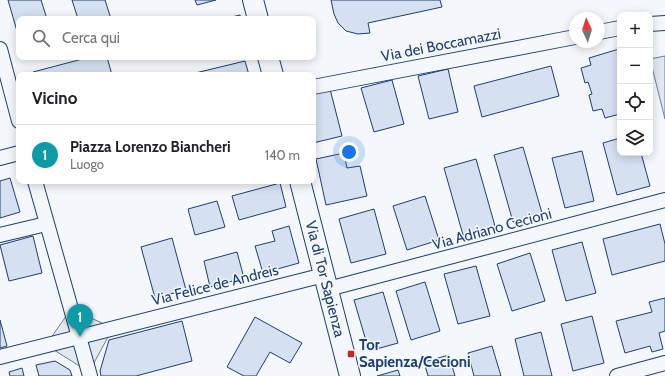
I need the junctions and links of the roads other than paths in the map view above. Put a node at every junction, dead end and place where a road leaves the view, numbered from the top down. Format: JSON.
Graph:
{"nodes":[{"id":1,"x":253,"y":0,"type":"edge"},
{"id":2,"x":257,"y":16,"type":"edge"},
{"id":3,"x":665,"y":22,"type":"edge"},
{"id":4,"x":653,"y":24,"type":"edge"},
{"id":5,"x":617,"y":29,"type":"edge"},
{"id":6,"x":605,"y":31,"type":"edge"},
{"id":7,"x":569,"y":38,"type":"edge"},
{"id":8,"x":0,"y":49,"type":"edge"},
{"id":9,"x":269,"y":60,"type":"edge"},
{"id":10,"x":272,"y":72,"type":"edge"},
{"id":11,"x":316,"y":85,"type":"edge"},
{"id":12,"x":16,"y":110,"type":"edge"},
{"id":13,"x":16,"y":155,"type":"edge"},
{"id":14,"x":0,"y":158,"type":"edge"},
{"id":15,"x":36,"y":184,"type":"edge"},
{"id":16,"x":301,"y":184,"type":"edge"},
{"id":17,"x":665,"y":200,"type":"edge"},
{"id":18,"x":46,"y":224,"type":"junction"},
{"id":19,"x":0,"y":235,"type":"edge"},
{"id":20,"x":326,"y":282,"type":"junction"},
{"id":21,"x":79,"y":337,"type":"junction"},
{"id":22,"x":0,"y":357,"type":"edge"},
{"id":23,"x":665,"y":363,"type":"edge"},
{"id":24,"x":89,"y":374,"type":"edge"},
{"id":25,"x":350,"y":376,"type":"edge"},
{"id":26,"x":617,"y":376,"type":"edge"}],
"edges":[{"from":1,"to":2,"type":"street"},
{"from":3,"to":4,"type":"street"},
{"from":5,"to":6,"type":"street"},
{"from":7,"to":11,"type":"street","name":"Via dei Boccamazzi"},
{"from":8,"to":12,"type":"street"},
{"from":9,"to":10,"type":"street"},
{"from":13,"to":14,"type":"street"},
{"from":15,"to":18,"type":"street"},
{"from":16,"to":20,"type":"street","name":"Via di Tor Sapienza"},
{"from":17,"to":20,"type":"street","name":"Via Adriano Cecioni"},
{"from":18,"to":19,"type":"street"},
{"from":18,"to":21,"type":"street"},
{"from":20,"to":21,"type":"street","name":"Via Felice de Andreis"},
{"from":20,"to":25,"type":"street","name":"Via di Tor Sapienza"},
{"from":21,"to":22,"type":"street","name":"Via Felice de Andreis"},
{"from":21,"to":24,"type":"street"},
{"from":23,"to":26,"type":"street"}]}
